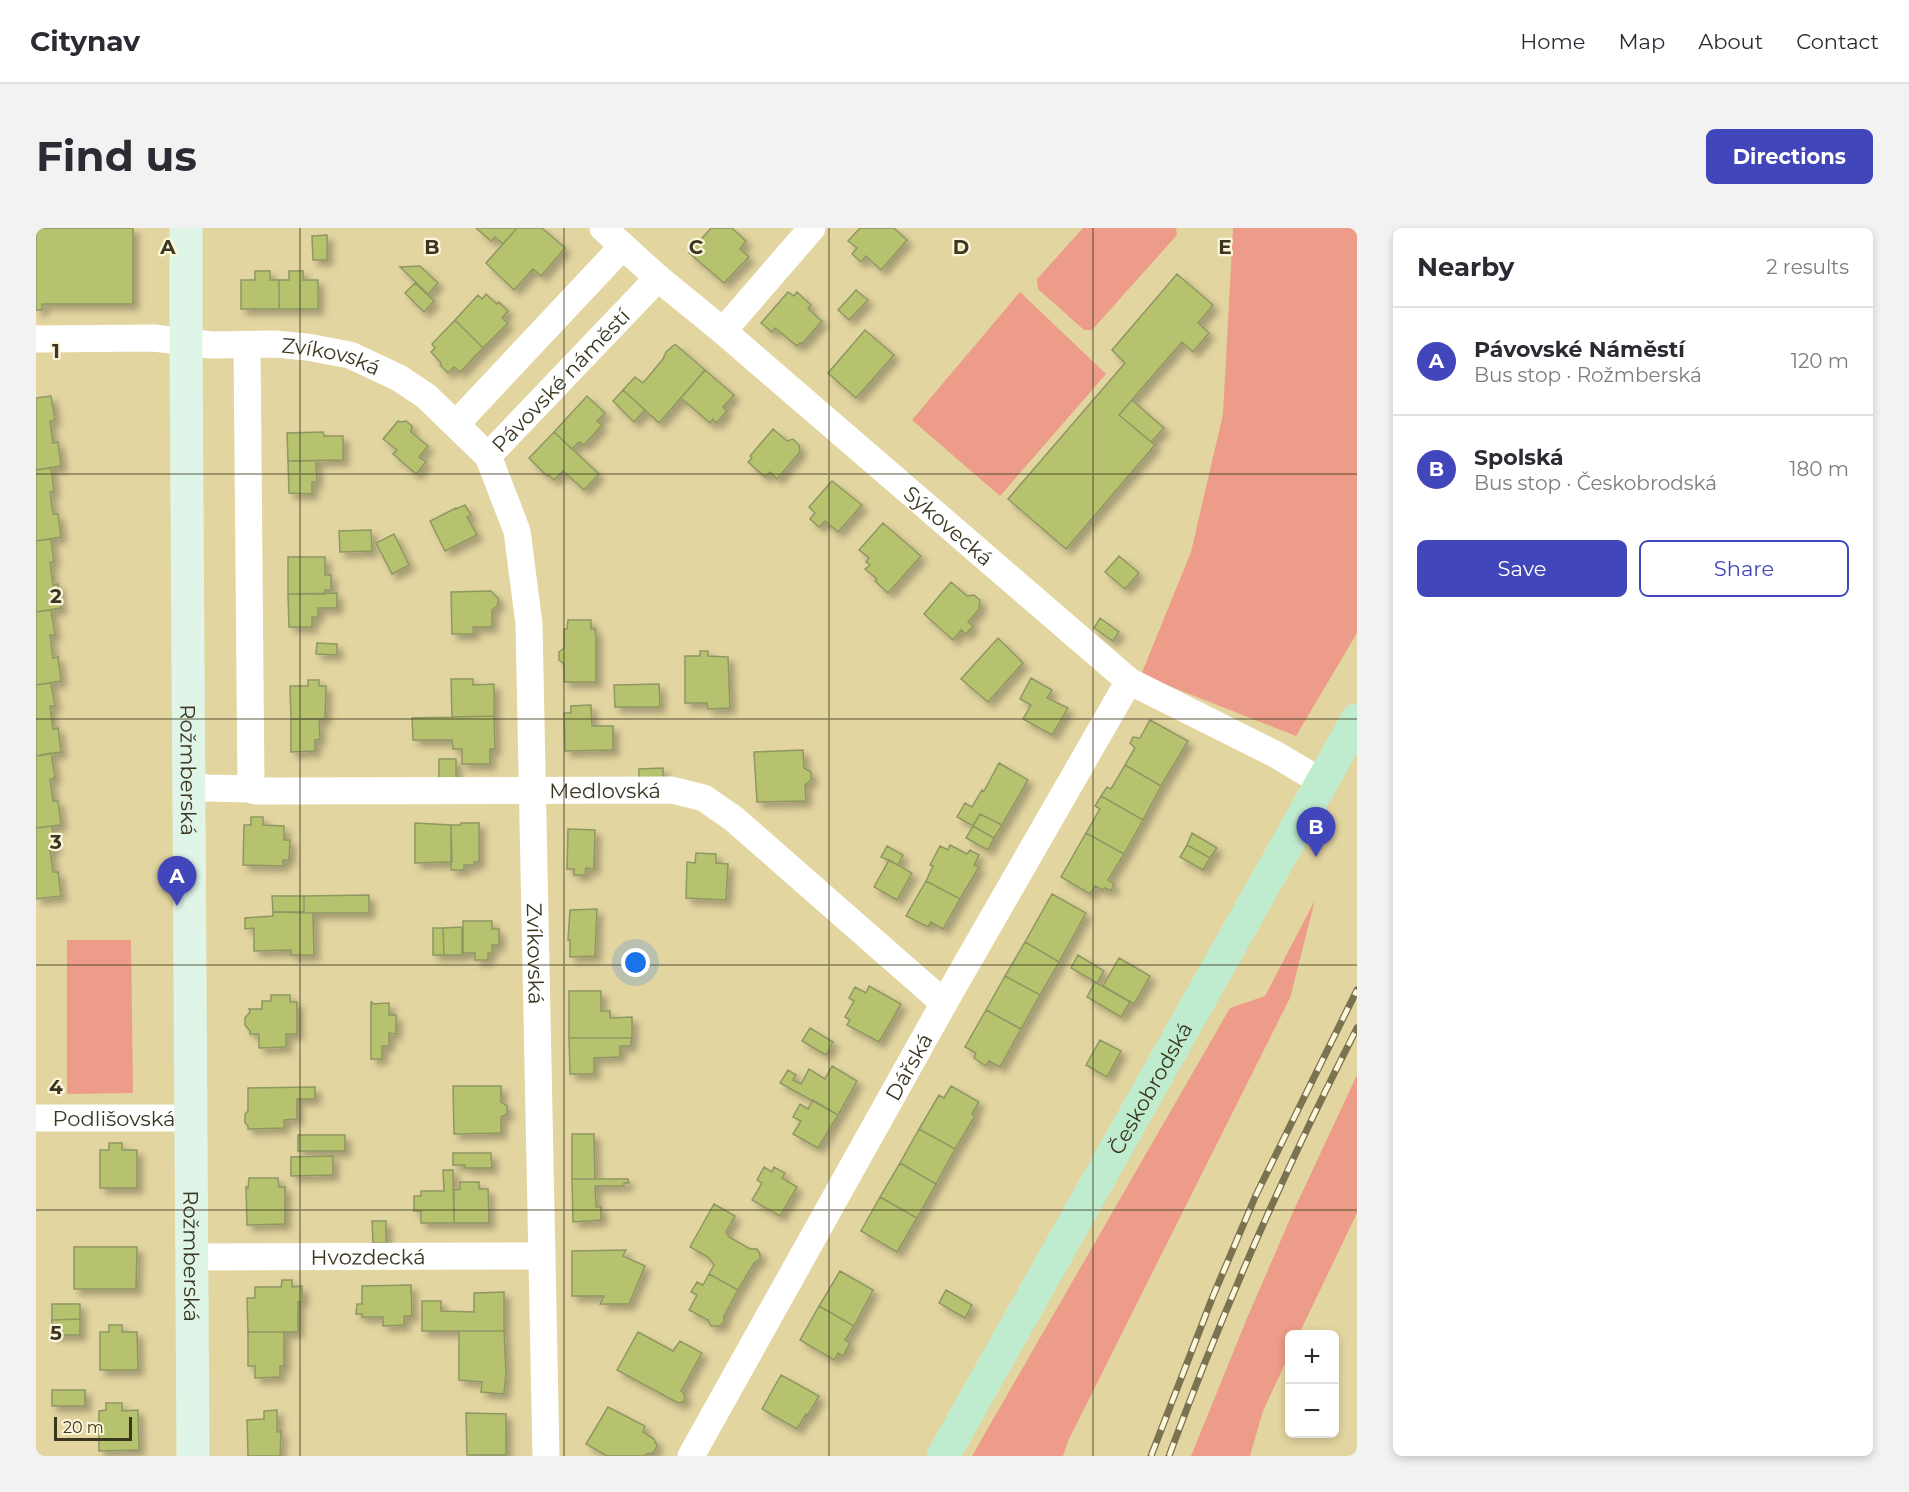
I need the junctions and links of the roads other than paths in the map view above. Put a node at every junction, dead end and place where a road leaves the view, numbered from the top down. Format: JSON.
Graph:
{"nodes":[{"id":1,"x":186,"y":228,"type":"edge"},
{"id":2,"x":603,"y":228,"type":"edge"},
{"id":3,"x":812,"y":228,"type":"edge"},
{"id":4,"x":623,"y":246,"type":"junction"},
{"id":5,"x":658,"y":278,"type":"junction"},
{"id":6,"x":723,"y":331,"type":"junction"},
{"id":7,"x":36,"y":339,"type":"edge"},
{"id":8,"x":186,"y":342,"type":"junction"},
{"id":9,"x":247,"y":345,"type":"junction"},
{"id":10,"x":456,"y":424,"type":"junction"},
{"id":11,"x":488,"y":456,"type":"junction"},
{"id":12,"x":1129,"y":681,"type":"junction"},
{"id":13,"x":1357,"y":720,"type":"edge"},
{"id":14,"x":1322,"y":782,"type":"junction"},
{"id":15,"x":190,"y":784,"type":"junction"},
{"id":16,"x":251,"y":789,"type":"junction"},
{"id":17,"x":533,"y":791,"type":"junction"},
{"id":18,"x":944,"y":1003,"type":"junction"},
{"id":19,"x":36,"y":1118,"type":"edge"},
{"id":20,"x":192,"y":1118,"type":"junction"},
{"id":21,"x":542,"y":1256,"type":"junction"},
{"id":22,"x":192,"y":1257,"type":"junction"},
{"id":23,"x":193,"y":1456,"type":"edge"},
{"id":24,"x":546,"y":1456,"type":"edge"},
{"id":25,"x":691,"y":1456,"type":"edge"},
{"id":26,"x":943,"y":1456,"type":"edge"}],
"edges":[{"from":1,"to":8,"type":"street","name":"Rožmberská"},
{"from":2,"to":4,"type":"street","name":"Sýkovecká"},
{"from":3,"to":6,"type":"street"},
{"from":4,"to":5,"type":"street","name":"Sýkovecká"},
{"from":4,"to":10,"type":"street"},
{"from":5,"to":6,"type":"street","name":"Sýkovecká"},
{"from":5,"to":11,"type":"street","name":"Pávovské náměstí"},
{"from":6,"to":12,"type":"street","name":"Sýkovecká"},
{"from":7,"to":8,"type":"street","name":"Zvíkovská"},
{"from":8,"to":9,"type":"street","name":"Zvíkovská"},
{"from":8,"to":15,"type":"street","name":"Rožmberská"},
{"from":9,"to":10,"type":"street","name":"Zvíkovská"},
{"from":9,"to":16,"type":"street"},
{"from":10,"to":11,"type":"street","name":"Pávovské náměstí"},
{"from":11,"to":17,"type":"street","name":"Zvíkovská"},
{"from":12,"to":14,"type":"street","name":"Sýkovecká"},
{"from":12,"to":18,"type":"street","name":"Dářská"},
{"from":13,"to":14,"type":"main road","name":"Českobrodská"},
{"from":14,"to":26,"type":"main road","name":"Českobrodská"},
{"from":15,"to":16,"type":"street","name":"Medlovská"},
{"from":15,"to":20,"type":"street","name":"Rožmberská"},
{"from":16,"to":17,"type":"street","name":"Medlovská"},
{"from":17,"to":18,"type":"street","name":"Medlovská"},
{"from":17,"to":21,"type":"street","name":"Zvíkovská"},
{"from":18,"to":25,"type":"street","name":"Dářská"},
{"from":19,"to":20,"type":"street","name":"Podlišovská"},
{"from":20,"to":22,"type":"street","name":"Rožmberská"},
{"from":21,"to":22,"type":"street","name":"Hvozdecká"},
{"from":21,"to":24,"type":"street","name":"Zvíkovská"},
{"from":22,"to":23,"type":"street","name":"Rožmberská"}]}
